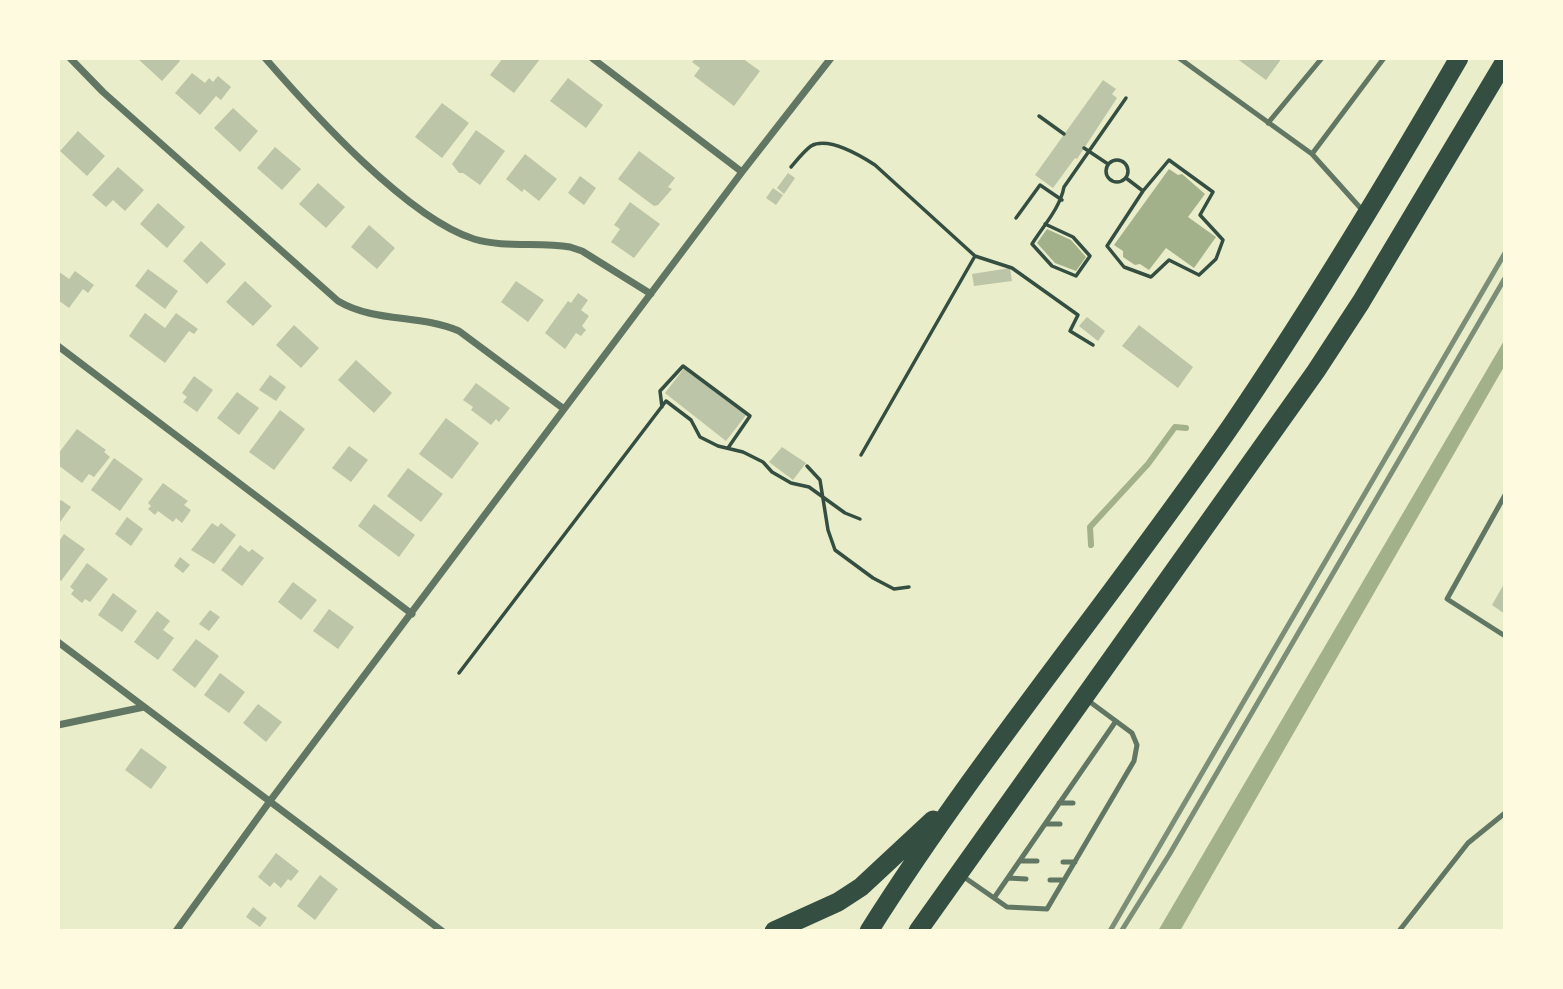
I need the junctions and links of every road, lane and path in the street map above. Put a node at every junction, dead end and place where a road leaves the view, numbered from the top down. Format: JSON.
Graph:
{"nodes":[{"id":1,"x":70,"y":58,"type":"edge"},
{"id":2,"x":265,"y":58,"type":"edge"},
{"id":3,"x":592,"y":58,"type":"edge"},
{"id":4,"x":831,"y":58,"type":"edge"},
{"id":5,"x":1179,"y":58,"type":"edge"},
{"id":6,"x":1322,"y":58,"type":"edge"},
{"id":7,"x":1384,"y":58,"type":"edge"},
{"id":8,"x":1459,"y":58,"type":"edge"},
{"id":9,"x":1505,"y":61,"type":"edge"},
{"id":10,"x":1126,"y":98,"type":"dead end"},
{"id":11,"x":1038,"y":116,"type":"dead end"},
{"id":12,"x":1268,"y":122,"type":"junction"},
{"id":13,"x":1064,"y":134,"type":"dead end"},
{"id":14,"x":1084,"y":148,"type":"dead end"},
{"id":15,"x":1089,"y":152,"type":"junction"},
{"id":16,"x":1312,"y":155,"type":"junction"},
{"id":17,"x":1108,"y":164,"type":"junction"},
{"id":18,"x":791,"y":167,"type":"dead end"},
{"id":19,"x":742,"y":172,"type":"junction"},
{"id":20,"x":1126,"y":178,"type":"junction"},
{"id":21,"x":1143,"y":191,"type":"junction"},
{"id":22,"x":1062,"y":200,"type":"junction"},
{"id":23,"x":1367,"y":216,"type":"junction"},
{"id":24,"x":1016,"y":218,"type":"dead end"},
{"id":25,"x":1045,"y":224,"type":"junction"},
{"id":26,"x":975,"y":256,"type":"junction"},
{"id":27,"x":651,"y":294,"type":"junction"},
{"id":28,"x":1093,"y":345,"type":"dead end"},
{"id":29,"x":58,"y":346,"type":"edge"},
{"id":30,"x":662,"y":407,"type":"junction"},
{"id":31,"x":564,"y":409,"type":"junction"},
{"id":32,"x":728,"y":448,"type":"junction"},
{"id":33,"x":861,"y":456,"type":"dead end"},
{"id":34,"x":807,"y":466,"type":"dead end"},
{"id":35,"x":1505,"y":495,"type":"edge"},
{"id":36,"x":821,"y":496,"type":"junction"},
{"id":37,"x":860,"y":519,"type":"dead end"},
{"id":38,"x":909,"y":587,"type":"dead end"},
{"id":39,"x":412,"y":614,"type":"junction"},
{"id":40,"x":1505,"y":636,"type":"edge"},
{"id":41,"x":58,"y":642,"type":"edge"},
{"id":42,"x":459,"y":673,"type":"dead end"},
{"id":43,"x":1083,"y":698,"type":"junction"},
{"id":44,"x":144,"y":707,"type":"junction"},
{"id":45,"x":1116,"y":721,"type":"junction"},
{"id":46,"x":58,"y":725,"type":"edge"},
{"id":47,"x":270,"y":800,"type":"junction"},
{"id":48,"x":953,"y":803,"type":"junction"},
{"id":49,"x":1059,"y":803,"type":"junction"},
{"id":50,"x":1073,"y":803,"type":"dead end"},
{"id":51,"x":1109,"y":803,"type":"junction"},
{"id":52,"x":1100,"y":804,"type":"dead end"},
{"id":53,"x":1505,"y":813,"type":"edge"},
{"id":54,"x":1045,"y":824,"type":"junction"},
{"id":55,"x":1060,"y":824,"type":"dead end"},
{"id":56,"x":1087,"y":824,"type":"dead end"},
{"id":57,"x":1097,"y":824,"type":"junction"},
{"id":58,"x":1020,"y":861,"type":"junction"},
{"id":59,"x":1037,"y":861,"type":"dead end"},
{"id":60,"x":1063,"y":862,"type":"dead end"},
{"id":61,"x":1074,"y":862,"type":"junction"},
{"id":62,"x":959,"y":873,"type":"junction"},
{"id":63,"x":1008,"y":878,"type":"junction"},
{"id":64,"x":1026,"y":879,"type":"dead end"},
{"id":65,"x":1050,"y":880,"type":"dead end"},
{"id":66,"x":1064,"y":880,"type":"junction"},
{"id":67,"x":994,"y":898,"type":"junction"},
{"id":68,"x":176,"y":931,"type":"edge"},
{"id":69,"x":442,"y":931,"type":"edge"},
{"id":70,"x":774,"y":931,"type":"edge"},
{"id":71,"x":869,"y":931,"type":"edge"},
{"id":72,"x":918,"y":931,"type":"edge"},
{"id":73,"x":1399,"y":931,"type":"edge"}],
"edges":[{"from":1,"to":31,"type":"street"},
{"from":2,"to":27,"type":"street"},
{"from":3,"to":19,"type":"street"},
{"from":4,"to":19,"type":"street"},
{"from":5,"to":12,"type":"lane"},
{"from":6,"to":12,"type":"lane"},
{"from":7,"to":16,"type":"lane"},
{"from":8,"to":23,"type":"highway"},
{"from":9,"to":43,"type":"highway"},
{"from":10,"to":15,"type":"path"},
{"from":11,"to":13,"type":"path"},
{"from":12,"to":16,"type":"lane"},
{"from":14,"to":15,"type":"path"},
{"from":15,"to":17,"type":"path"},
{"from":15,"to":22,"type":"path"},
{"from":16,"to":23,"type":"lane"},
{"from":17,"to":20,"type":"path"},
{"from":17,"to":20,"type":"path"},
{"from":18,"to":26,"type":"path"},
{"from":19,"to":27,"type":"street"},
{"from":20,"to":21,"type":"path"},
{"from":21,"to":21,"type":"path"},
{"from":22,"to":24,"type":"path"},
{"from":22,"to":25,"type":"path"},
{"from":23,"to":48,"type":"highway"},
{"from":25,"to":25,"type":"path"},
{"from":26,"to":28,"type":"path"},
{"from":26,"to":33,"type":"path"},
{"from":27,"to":31,"type":"street"},
{"from":29,"to":39,"type":"street"},
{"from":30,"to":32,"type":"path"},
{"from":30,"to":32,"type":"path"},
{"from":30,"to":42,"type":"path"},
{"from":31,"to":39,"type":"street"},
{"from":32,"to":36,"type":"path"},
{"from":34,"to":36,"type":"path"},
{"from":35,"to":40,"type":"lane"},
{"from":36,"to":37,"type":"path"},
{"from":36,"to":38,"type":"path"},
{"from":39,"to":47,"type":"street"},
{"from":41,"to":44,"type":"street"},
{"from":43,"to":45,"type":"lane"},
{"from":43,"to":62,"type":"highway"},
{"from":44,"to":46,"type":"street"},
{"from":44,"to":47,"type":"street"},
{"from":45,"to":49,"type":"lane"},
{"from":45,"to":51,"type":"lane"},
{"from":47,"to":68,"type":"street"},
{"from":47,"to":69,"type":"street"},
{"from":48,"to":70,"type":"highway"},
{"from":48,"to":71,"type":"highway"},
{"from":49,"to":50,"type":"lane"},
{"from":49,"to":54,"type":"lane"},
{"from":51,"to":52,"type":"lane"},
{"from":51,"to":57,"type":"lane"},
{"from":53,"to":73,"type":"lane"},
{"from":54,"to":55,"type":"lane"},
{"from":54,"to":58,"type":"lane"},
{"from":56,"to":57,"type":"lane"},
{"from":57,"to":61,"type":"lane"},
{"from":58,"to":59,"type":"lane"},
{"from":58,"to":63,"type":"lane"},
{"from":60,"to":61,"type":"lane"},
{"from":61,"to":66,"type":"lane"},
{"from":62,"to":67,"type":"lane"},
{"from":62,"to":72,"type":"highway"},
{"from":63,"to":64,"type":"lane"},
{"from":63,"to":67,"type":"lane"},
{"from":65,"to":66,"type":"lane"},
{"from":66,"to":67,"type":"lane"}]}
